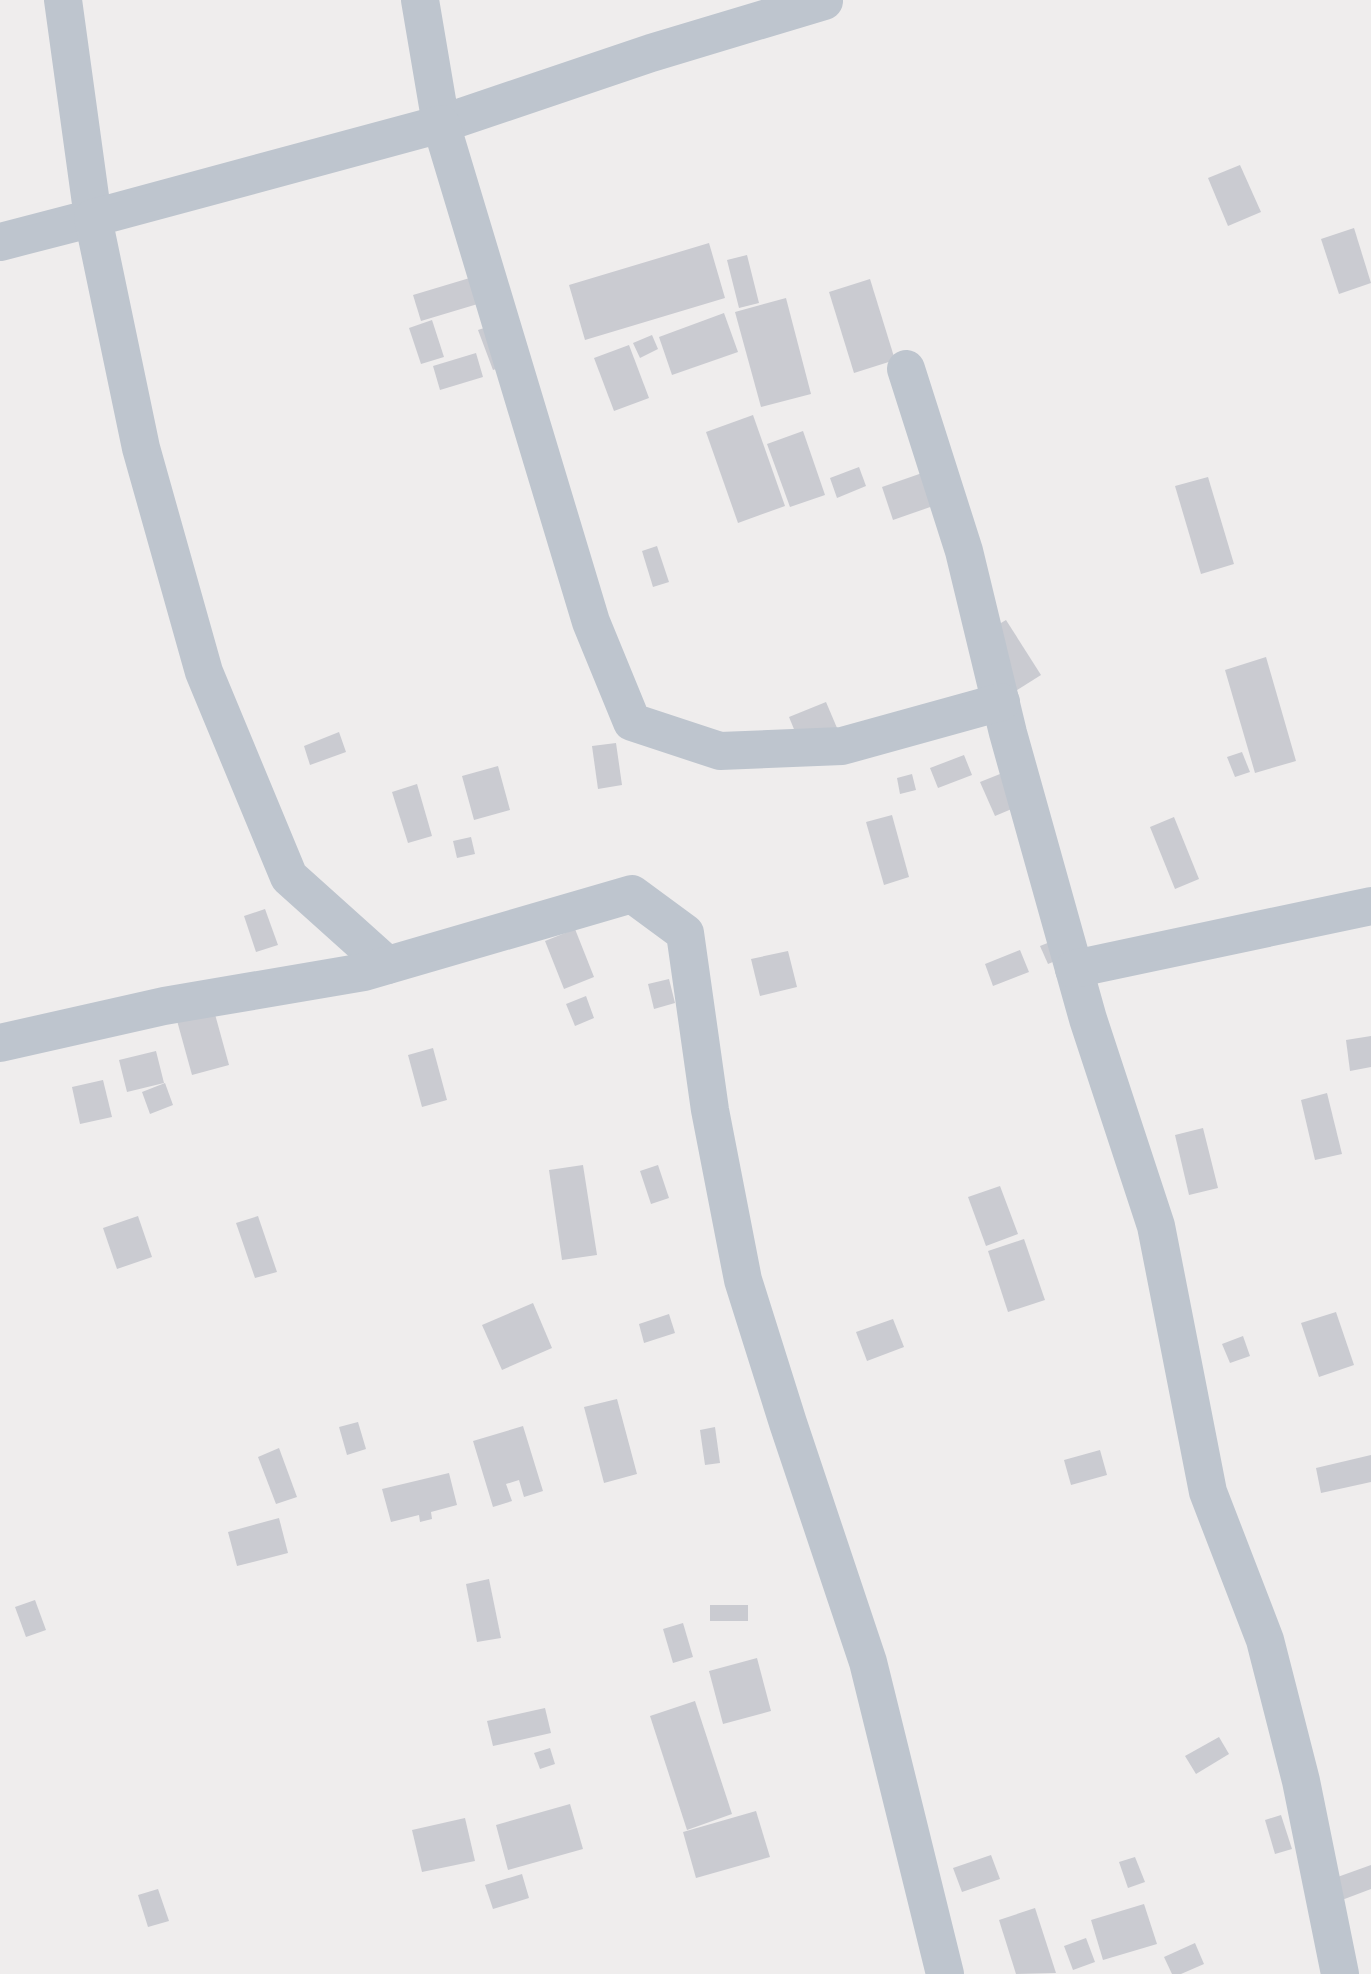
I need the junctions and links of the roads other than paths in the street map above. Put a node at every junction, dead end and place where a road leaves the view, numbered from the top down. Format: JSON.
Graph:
{"nodes":[{"id":1,"x":63,"y":0,"type":"edge"},
{"id":2,"x":420,"y":0,"type":"edge"},
{"id":3,"x":824,"y":1,"type":"edge"},
{"id":4,"x":441,"y":124,"type":"junction"},
{"id":5,"x":93,"y":218,"type":"junction"},
{"id":6,"x":0,"y":242,"type":"edge"},
{"id":7,"x":906,"y":369,"type":"dead end"},
{"id":8,"x":1001,"y":702,"type":"junction"},
{"id":9,"x":1371,"y":906,"type":"edge"},
{"id":10,"x":387,"y":965,"type":"junction"},
{"id":11,"x":1074,"y":970,"type":"junction"},
{"id":12,"x":0,"y":1043,"type":"edge"},
{"id":13,"x":945,"y":1974,"type":"edge"},
{"id":14,"x":1340,"y":1974,"type":"edge"}],
"edges":[{"from":1,"to":5,"type":"street"},
{"from":2,"to":4,"type":"street"},
{"from":3,"to":4,"type":"street"},
{"from":4,"to":5,"type":"street"},
{"from":4,"to":8,"type":"street"},
{"from":5,"to":6,"type":"street"},
{"from":5,"to":10,"type":"street"},
{"from":7,"to":8,"type":"street"},
{"from":8,"to":11,"type":"street"},
{"from":9,"to":11,"type":"street"},
{"from":10,"to":12,"type":"street"},
{"from":10,"to":13,"type":"street"},
{"from":11,"to":14,"type":"street"}]}
